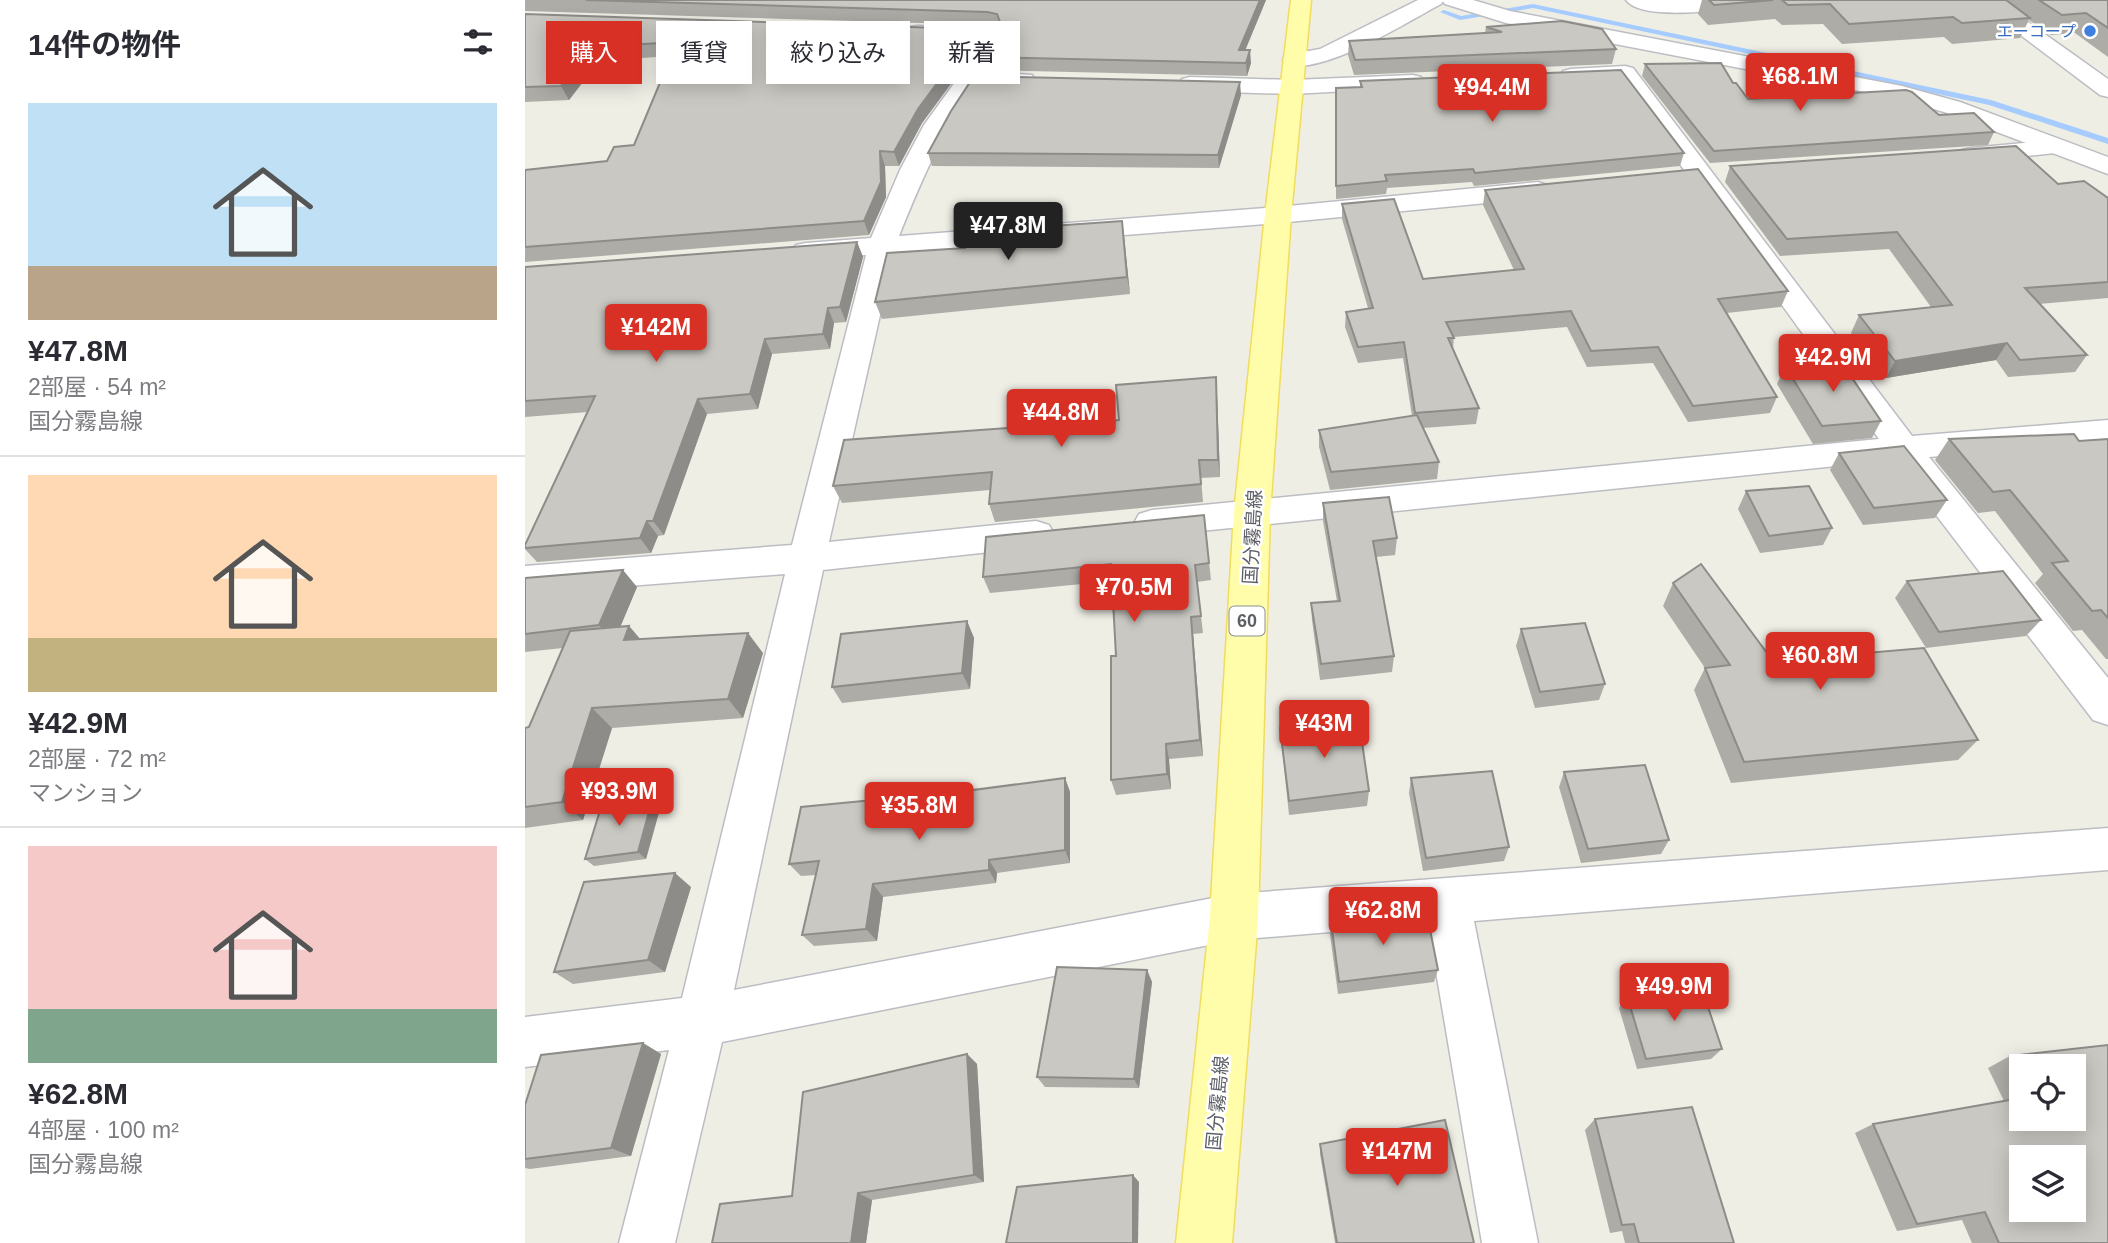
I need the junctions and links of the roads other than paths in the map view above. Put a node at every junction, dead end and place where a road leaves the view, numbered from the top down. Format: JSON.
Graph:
{"nodes":[{"id":1,"x":1301,"y":0,"type":"edge"},
{"id":2,"x":1434,"y":0,"type":"edge"},
{"id":3,"x":1636,"y":0,"type":"edge"},
{"id":4,"x":1760,"y":0,"type":"edge"},
{"id":5,"x":1984,"y":0,"type":"edge"},
{"id":6,"x":1457,"y":1,"type":"edge"},
{"id":7,"x":1294,"y":74,"type":"junction"},
{"id":8,"x":1542,"y":77,"type":"edge"},
{"id":9,"x":1020,"y":80,"type":"edge"},
{"id":10,"x":1047,"y":81,"type":"edge"},
{"id":11,"x":1431,"y":81,"type":"edge"},
{"id":12,"x":965,"y":84,"type":"edge"},
{"id":13,"x":1168,"y":84,"type":"edge"},
{"id":14,"x":2108,"y":90,"type":"edge"},
{"id":15,"x":2055,"y":147,"type":"junction"},
{"id":16,"x":1952,"y":156,"type":"edge"},
{"id":17,"x":2108,"y":166,"type":"edge"},
{"id":18,"x":1730,"y":172,"type":"dead end"},
{"id":19,"x":1702,"y":174,"type":"junction"},
{"id":20,"x":1675,"y":176,"type":"edge"},
{"id":21,"x":1565,"y":187,"type":"edge"},
{"id":22,"x":1278,"y":215,"type":"junction"},
{"id":23,"x":882,"y":245,"type":"junction"},
{"id":24,"x":786,"y":252,"type":"edge"},
{"id":25,"x":2108,"y":431,"type":"edge"},
{"id":26,"x":1903,"y":448,"type":"junction"},
{"id":27,"x":1252,"y":513,"type":"junction"},
{"id":28,"x":1113,"y":527,"type":"edge"},
{"id":29,"x":1071,"y":531,"type":"edge"},
{"id":30,"x":807,"y":558,"type":"junction"},
{"id":31,"x":525,"y":580,"type":"edge"},
{"id":32,"x":2108,"y":708,"type":"edge"},
{"id":33,"x":2108,"y":849,"type":"edge"},
{"id":34,"x":1447,"y":900,"type":"junction"},
{"id":35,"x":1234,"y":917,"type":"junction"},
{"id":36,"x":702,"y":1021,"type":"junction"},
{"id":37,"x":525,"y":1042,"type":"edge"},
{"id":38,"x":647,"y":1243,"type":"edge"},
{"id":39,"x":1204,"y":1243,"type":"edge"},
{"id":40,"x":1510,"y":1243,"type":"edge"}],
"edges":[{"from":1,"to":7,"type":"main road","name":"国分霧島線","number":"60"},
{"from":2,"to":7,"type":"street"},
{"from":3,"to":4,"type":"street"},
{"from":5,"to":14,"type":"street"},
{"from":6,"to":15,"type":"street"},
{"from":7,"to":11,"type":"street"},
{"from":7,"to":13,"type":"street"},
{"from":7,"to":22,"type":"main road","name":"国分霧島線","number":"60"},
{"from":8,"to":19,"type":"street"},
{"from":9,"to":10,"type":"street"},
{"from":12,"to":23,"type":"street"},
{"from":15,"to":16,"type":"street"},
{"from":15,"to":17,"type":"street"},
{"from":18,"to":19,"type":"street"},
{"from":19,"to":20,"type":"street"},
{"from":19,"to":26,"type":"street"},
{"from":21,"to":22,"type":"street"},
{"from":22,"to":23,"type":"street"},
{"from":22,"to":27,"type":"main road","name":"国分霧島線","number":"60"},
{"from":23,"to":24,"type":"street"},
{"from":23,"to":30,"type":"street"},
{"from":25,"to":26,"type":"street"},
{"from":26,"to":27,"type":"street"},
{"from":26,"to":32,"type":"street"},
{"from":27,"to":28,"type":"street"},
{"from":27,"to":35,"type":"main road","name":"国分霧島線","number":"60"},
{"from":29,"to":30,"type":"street"},
{"from":30,"to":31,"type":"street"},
{"from":30,"to":36,"type":"street"},
{"from":33,"to":34,"type":"street"},
{"from":34,"to":35,"type":"street"},
{"from":34,"to":40,"type":"street"},
{"from":35,"to":36,"type":"street"},
{"from":35,"to":39,"type":"main road","name":"国分霧島線","number":"60"},
{"from":36,"to":37,"type":"street"},
{"from":36,"to":38,"type":"street"}]}
